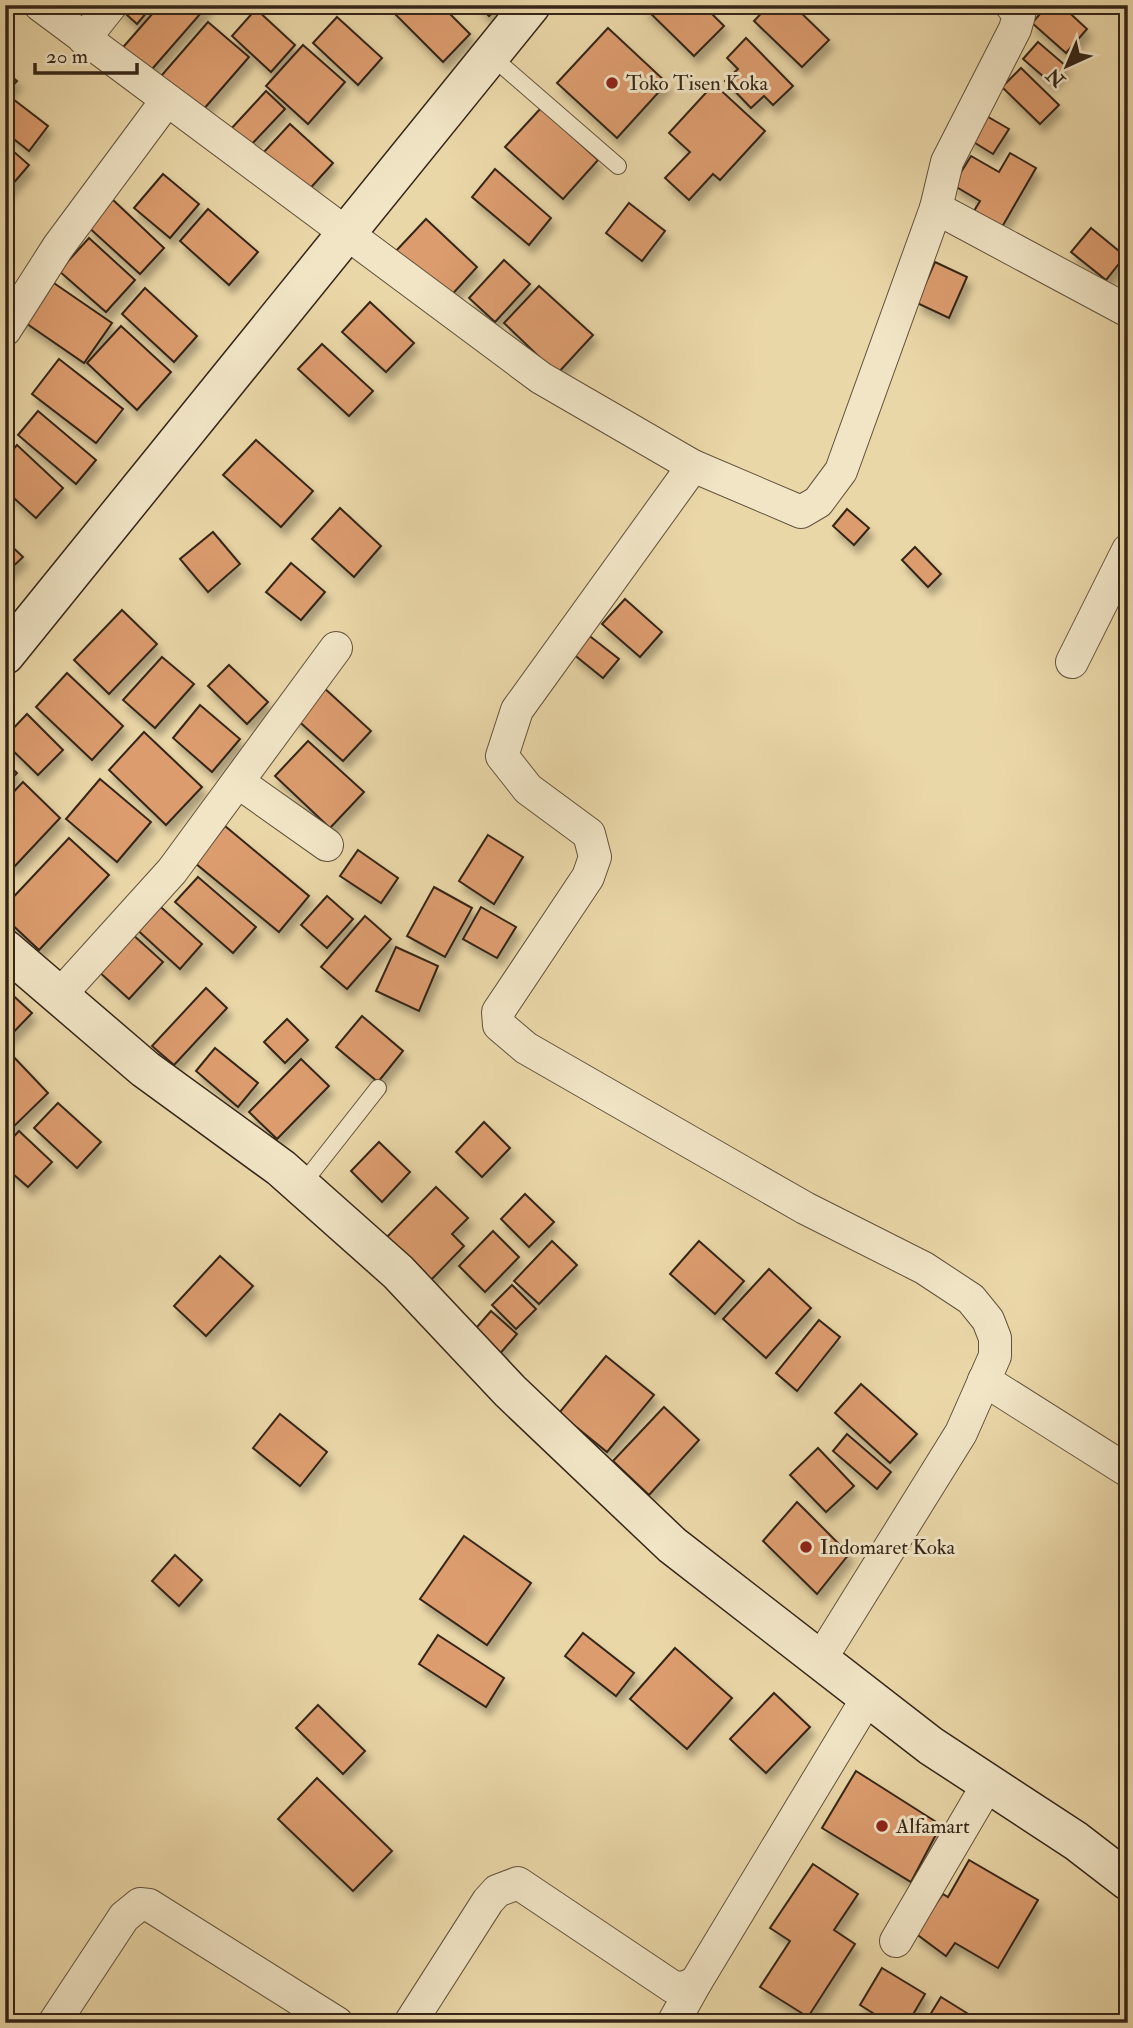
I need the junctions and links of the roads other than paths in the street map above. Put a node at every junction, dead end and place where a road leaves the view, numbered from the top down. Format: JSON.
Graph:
{"nodes":[{"id":1,"x":40,"y":5,"type":"edge"},
{"id":2,"x":111,"y":5,"type":"edge"},
{"id":3,"x":1012,"y":5,"type":"edge"},
{"id":4,"x":528,"y":6,"type":"edge"},
{"id":5,"x":84,"y":39,"type":"junction"},
{"id":6,"x":490,"y":55,"type":"junction"},
{"id":7,"x":167,"y":100,"type":"junction"},
{"id":8,"x":618,"y":166,"type":"dead end"},
{"id":9,"x":936,"y":208,"type":"junction"},
{"id":10,"x":344,"y":233,"type":"junction"},
{"id":11,"x":1128,"y":311,"type":"edge"},
{"id":12,"x":5,"y":330,"type":"edge"},
{"id":13,"x":693,"y":466,"type":"junction"},
{"id":14,"x":1128,"y":550,"type":"edge"},
{"id":15,"x":336,"y":648,"type":"dead end"},
{"id":16,"x":5,"y":654,"type":"edge"},
{"id":17,"x":1072,"y":662,"type":"dead end"},
{"id":18,"x":238,"y":782,"type":"junction"},
{"id":19,"x":327,"y":845,"type":"dead end"},
{"id":20,"x":5,"y":949,"type":"edge"},
{"id":21,"x":59,"y":996,"type":"junction"},
{"id":22,"x":378,"y":1088,"type":"dead end"},
{"id":23,"x":301,"y":1186,"type":"junction"},
{"id":24,"x":984,"y":1380,"type":"junction"},
{"id":25,"x":1128,"y":1471,"type":"edge"},
{"id":26,"x":820,"y":1660,"type":"junction"},
{"id":27,"x":868,"y":1697,"type":"junction"},
{"id":28,"x":988,"y":1784,"type":"junction"},
{"id":29,"x":1128,"y":1881,"type":"edge"},
{"id":30,"x":896,"y":1941,"type":"dead end"},
{"id":31,"x":696,"y":1982,"type":"junction"},
{"id":32,"x":54,"y":2023,"type":"edge"},
{"id":33,"x":337,"y":2023,"type":"edge"},
{"id":34,"x":410,"y":2023,"type":"edge"},
{"id":35,"x":673,"y":2023,"type":"edge"}],
"edges":[{"from":1,"to":5,"type":"street"},
{"from":2,"to":5,"type":"street"},
{"from":3,"to":9,"type":"street"},
{"from":4,"to":6,"type":"main road"},
{"from":5,"to":7,"type":"street"},
{"from":6,"to":8,"type":"lane"},
{"from":6,"to":10,"type":"main road"},
{"from":7,"to":10,"type":"street"},
{"from":7,"to":12,"type":"street"},
{"from":9,"to":11,"type":"street"},
{"from":9,"to":13,"type":"street"},
{"from":10,"to":13,"type":"street"},
{"from":10,"to":16,"type":"main road"},
{"from":13,"to":24,"type":"street"},
{"from":14,"to":17,"type":"street"},
{"from":15,"to":18,"type":"street"},
{"from":18,"to":19,"type":"street"},
{"from":18,"to":21,"type":"street"},
{"from":20,"to":21,"type":"main road"},
{"from":21,"to":23,"type":"main road"},
{"from":22,"to":23,"type":"lane"},
{"from":23,"to":26,"type":"main road"},
{"from":24,"to":25,"type":"street"},
{"from":24,"to":26,"type":"street"},
{"from":26,"to":27,"type":"main road"},
{"from":27,"to":28,"type":"main road"},
{"from":27,"to":31,"type":"street"},
{"from":28,"to":29,"type":"main road"},
{"from":28,"to":30,"type":"street"},
{"from":31,"to":34,"type":"street"},
{"from":31,"to":35,"type":"street"},
{"from":32,"to":33,"type":"street"}]}
